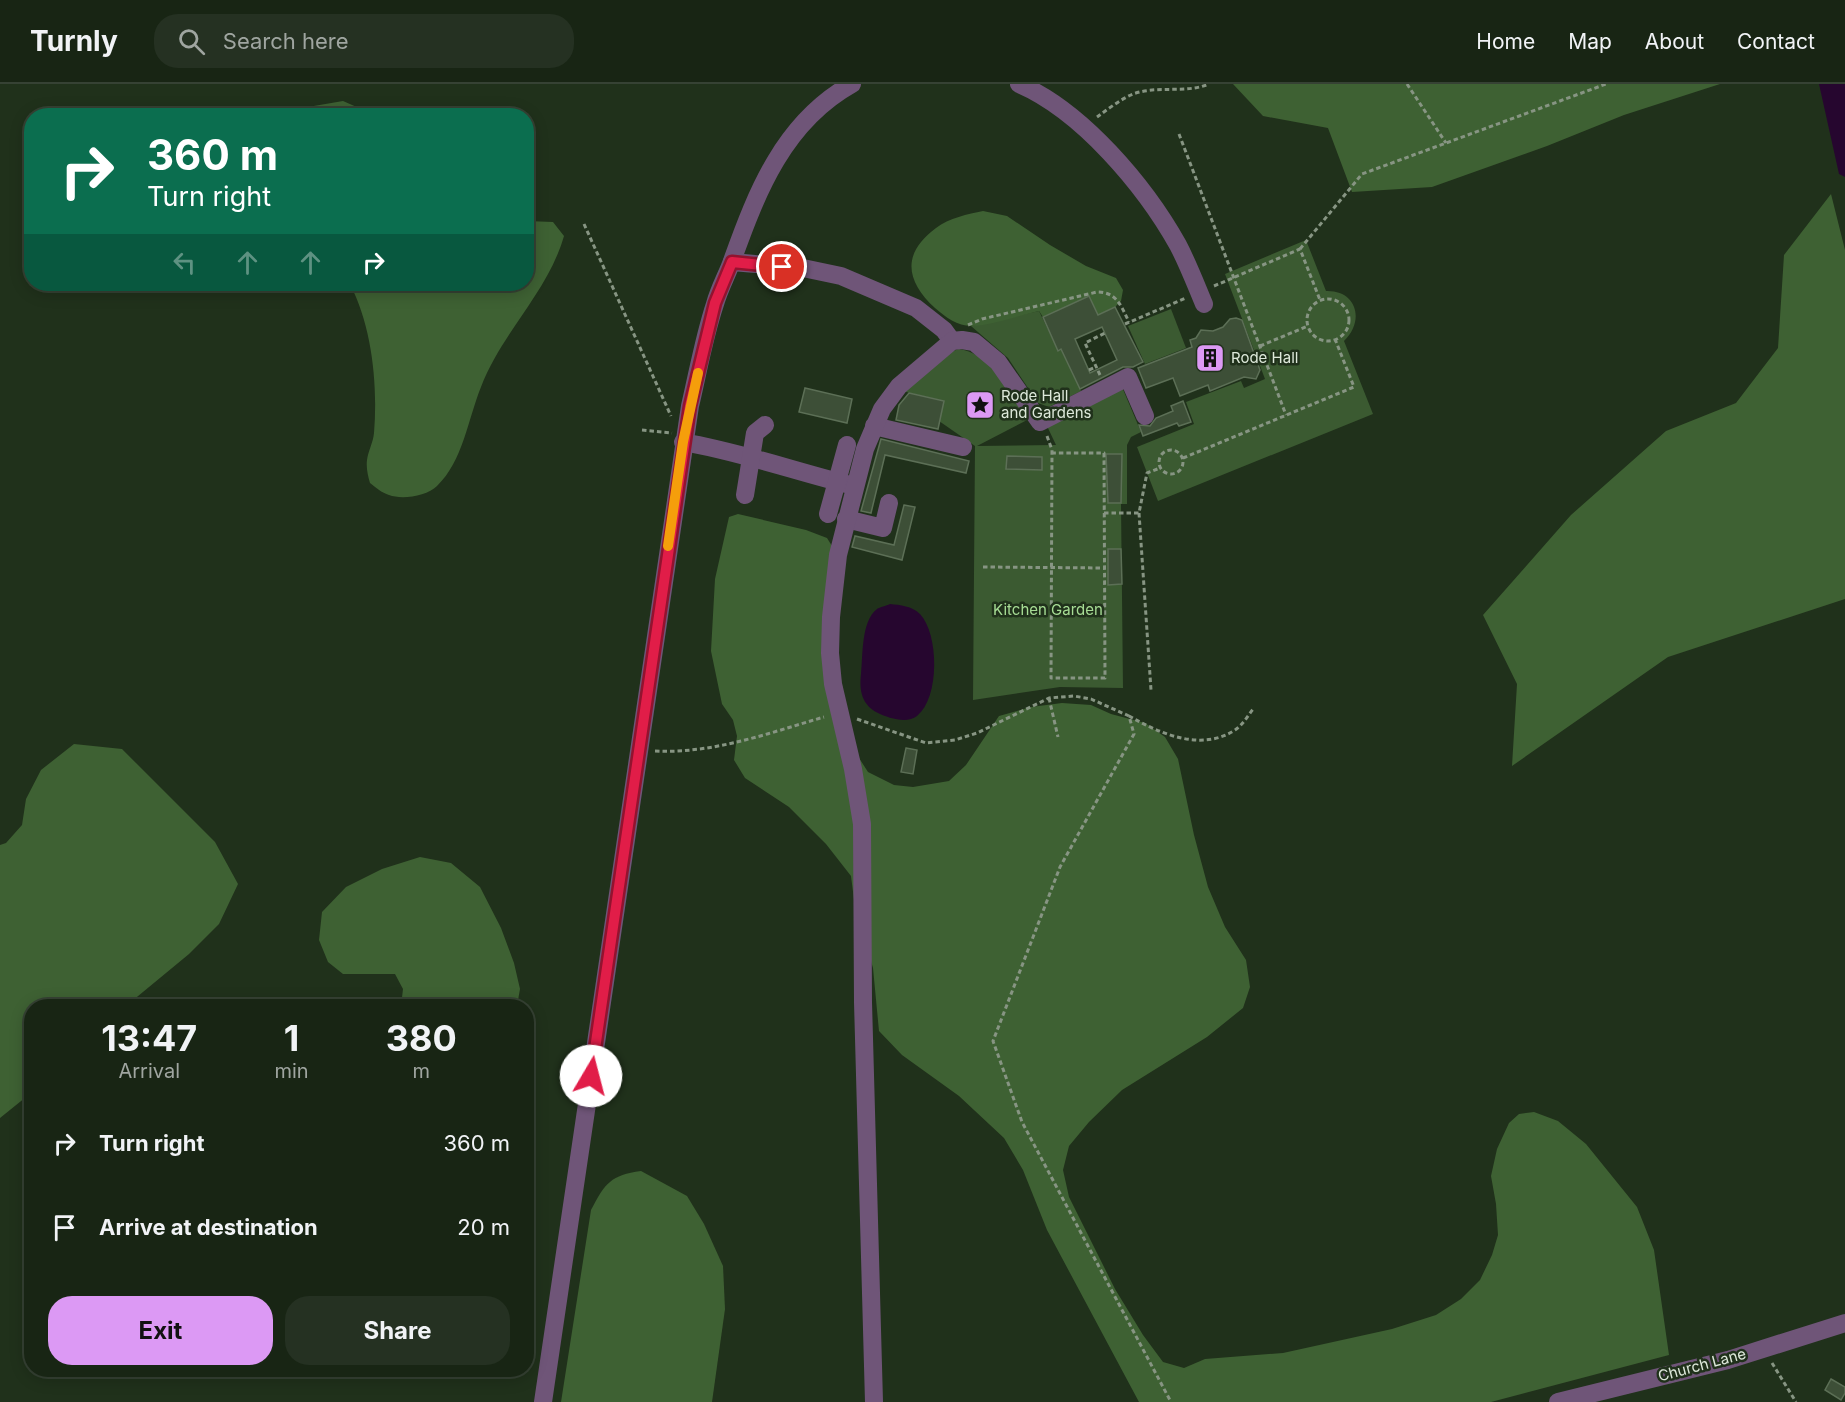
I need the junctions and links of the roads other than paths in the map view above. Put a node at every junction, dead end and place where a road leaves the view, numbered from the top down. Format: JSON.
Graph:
{"nodes":[{"id":1,"x":852,"y":84,"type":"edge"},
{"id":2,"x":1019,"y":84,"type":"edge"},
{"id":3,"x":732,"y":262,"type":"junction"},
{"id":4,"x":1202,"y":298,"type":"road end"},
{"id":5,"x":952,"y":341,"type":"junction"},
{"id":6,"x":1145,"y":416,"type":"dead end"},
{"id":7,"x":765,"y":425,"type":"dead end"},
{"id":8,"x":874,"y":426,"type":"junction"},
{"id":9,"x":681,"y":438,"type":"junction"},
{"id":10,"x":847,"y":445,"type":"dead end"},
{"id":11,"x":963,"y":447,"type":"dead end"},
{"id":12,"x":751,"y":459,"type":"junction"},
{"id":13,"x":845,"y":484,"type":"junction"},
{"id":14,"x":746,"y":495,"type":"dead end"},
{"id":15,"x":889,"y":503,"type":"dead end"},
{"id":16,"x":837,"y":517,"type":"junction"},
{"id":17,"x":1845,"y":1323,"type":"edge"},
{"id":18,"x":543,"y":1402,"type":"edge"},
{"id":19,"x":874,"y":1402,"type":"edge"},
{"id":20,"x":1558,"y":1402,"type":"edge"}],
"edges":[{"from":1,"to":3,"type":"street"},
{"from":2,"to":4,"type":"street"},
{"from":3,"to":5,"type":"street"},
{"from":3,"to":9,"type":"street"},
{"from":5,"to":6,"type":"street"},
{"from":5,"to":8,"type":"street"},
{"from":7,"to":12,"type":"street"},
{"from":8,"to":11,"type":"street"},
{"from":8,"to":13,"type":"street"},
{"from":9,"to":12,"type":"street"},
{"from":9,"to":18,"type":"street"},
{"from":10,"to":13,"type":"street"},
{"from":12,"to":13,"type":"street"},
{"from":12,"to":14,"type":"street"},
{"from":13,"to":16,"type":"street"},
{"from":15,"to":16,"type":"street"},
{"from":16,"to":19,"type":"street"},
{"from":17,"to":20,"type":"street","name":"Church Lane"}]}
